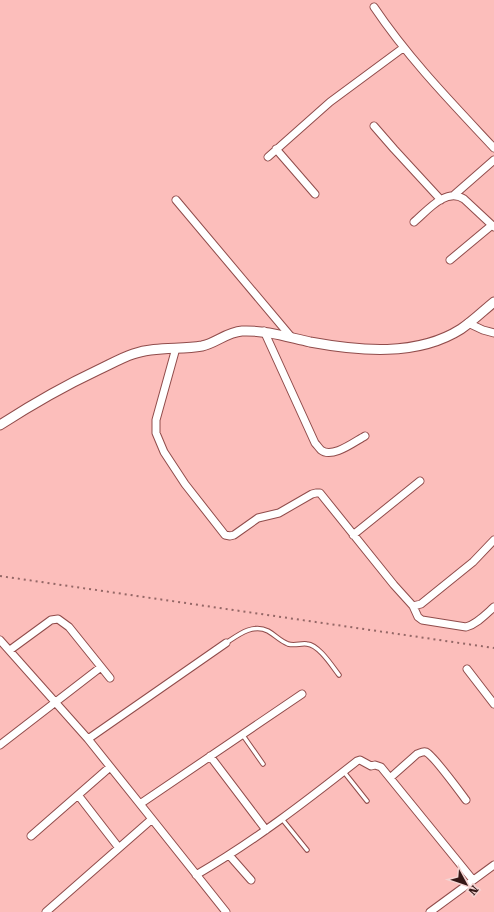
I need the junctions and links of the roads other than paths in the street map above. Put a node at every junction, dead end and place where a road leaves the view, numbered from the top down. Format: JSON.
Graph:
{"nodes":[{"id":1,"x":374,"y":7,"type":"dead end"},
{"id":2,"x":403,"y":48,"type":"junction"},
{"id":3,"x":374,"y":126,"type":"dead end"},
{"id":4,"x":494,"y":148,"type":"edge"},
{"id":5,"x":276,"y":149,"type":"junction"},
{"id":6,"x":268,"y":157,"type":"dead end"},
{"id":7,"x":494,"y":160,"type":"edge"},
{"id":8,"x":315,"y":194,"type":"dead end"},
{"id":9,"x":454,"y":195,"type":"junction"},
{"id":10,"x":176,"y":200,"type":"dead end"},
{"id":11,"x":441,"y":200,"type":"junction"},
{"id":12,"x":414,"y":222,"type":"dead end"},
{"id":13,"x":493,"y":226,"type":"edge"},
{"id":14,"x":450,"y":260,"type":"dead end"},
{"id":15,"x":494,"y":302,"type":"edge"},
{"id":16,"x":468,"y":323,"type":"junction"},
{"id":17,"x":264,"y":332,"type":"junction"},
{"id":18,"x":494,"y":333,"type":"edge"},
{"id":19,"x":292,"y":338,"type":"junction"},
{"id":20,"x":176,"y":348,"type":"junction"},
{"id":21,"x":0,"y":425,"type":"edge"},
{"id":22,"x":364,"y":436,"type":"dead end"},
{"id":23,"x":420,"y":481,"type":"dead end"},
{"id":24,"x":353,"y":535,"type":"junction"},
{"id":25,"x":494,"y":540,"type":"edge"},
{"id":26,"x":413,"y":606,"type":"junction"},
{"id":27,"x":494,"y":607,"type":"edge"},
{"id":28,"x":0,"y":640,"type":"edge"},
{"id":29,"x":226,"y":642,"type":"joint"},
{"id":30,"x":10,"y":650,"type":"junction"},
{"id":31,"x":101,"y":667,"type":"junction"},
{"id":32,"x":466,"y":669,"type":"dead end"},
{"id":33,"x":339,"y":675,"type":"dead end"},
{"id":34,"x":110,"y":678,"type":"dead end"},
{"id":35,"x":302,"y":694,"type":"dead end"},
{"id":36,"x":56,"y":703,"type":"junction"},
{"id":37,"x":494,"y":704,"type":"edge"},
{"id":38,"x":242,"y":734,"type":"junction"},
{"id":39,"x":88,"y":740,"type":"junction"},
{"id":40,"x":0,"y":745,"type":"edge"},
{"id":41,"x":210,"y":756,"type":"junction"},
{"id":42,"x":263,"y":764,"type":"dead end"},
{"id":43,"x":110,"y":767,"type":"junction"},
{"id":44,"x":344,"y":772,"type":"junction"},
{"id":45,"x":390,"y":778,"type":"junction"},
{"id":46,"x":78,"y":795,"type":"junction"},
{"id":47,"x":466,"y":800,"type":"dead end"},
{"id":48,"x":367,"y":801,"type":"dead end"},
{"id":49,"x":140,"y":804,"type":"junction"},
{"id":50,"x":282,"y":819,"type":"junction"},
{"id":51,"x":152,"y":820,"type":"junction"},
{"id":52,"x":266,"y":830,"type":"junction"},
{"id":53,"x":31,"y":836,"type":"dead end"},
{"id":54,"x":119,"y":848,"type":"junction"},
{"id":55,"x":308,"y":850,"type":"dead end"},
{"id":56,"x":229,"y":855,"type":"junction"},
{"id":57,"x":494,"y":865,"type":"edge"},
{"id":58,"x":196,"y":875,"type":"junction"},
{"id":59,"x":251,"y":880,"type":"dead end"},
{"id":60,"x":473,"y":880,"type":"junction"},
{"id":61,"x":46,"y":912,"type":"edge"},
{"id":62,"x":226,"y":912,"type":"edge"},
{"id":63,"x":430,"y":912,"type":"edge"}],
"edges":[{"from":1,"to":2,"type":"street"},
{"from":2,"to":4,"type":"street"},
{"from":2,"to":5,"type":"street"},
{"from":3,"to":11,"type":"street"},
{"from":5,"to":6,"type":"street"},
{"from":5,"to":8,"type":"street"},
{"from":7,"to":9,"type":"street"},
{"from":9,"to":11,"type":"street"},
{"from":9,"to":13,"type":"street"},
{"from":10,"to":19,"type":"street"},
{"from":11,"to":12,"type":"street"},
{"from":13,"to":14,"type":"street"},
{"from":15,"to":16,"type":"street"},
{"from":16,"to":18,"type":"street"},
{"from":16,"to":19,"type":"street"},
{"from":17,"to":19,"type":"street"},
{"from":17,"to":20,"type":"street"},
{"from":17,"to":22,"type":"street"},
{"from":20,"to":21,"type":"street"},
{"from":20,"to":24,"type":"street"},
{"from":23,"to":24,"type":"street"},
{"from":24,"to":26,"type":"street"},
{"from":25,"to":26,"type":"street"},
{"from":26,"to":27,"type":"street"},
{"from":28,"to":30,"type":"street"},
{"from":29,"to":33,"type":"lane"},
{"from":29,"to":39,"type":"street"},
{"from":30,"to":31,"type":"street"},
{"from":30,"to":36,"type":"street"},
{"from":31,"to":34,"type":"street"},
{"from":31,"to":36,"type":"street"},
{"from":32,"to":37,"type":"street"},
{"from":35,"to":38,"type":"street"},
{"from":36,"to":39,"type":"street"},
{"from":36,"to":40,"type":"street"},
{"from":38,"to":41,"type":"street"},
{"from":38,"to":42,"type":"lane"},
{"from":39,"to":43,"type":"street"},
{"from":41,"to":49,"type":"street"},
{"from":41,"to":52,"type":"street"},
{"from":43,"to":46,"type":"street"},
{"from":43,"to":49,"type":"street"},
{"from":44,"to":45,"type":"street"},
{"from":44,"to":48,"type":"lane"},
{"from":44,"to":50,"type":"street"},
{"from":45,"to":47,"type":"street"},
{"from":45,"to":60,"type":"street"},
{"from":46,"to":53,"type":"street"},
{"from":46,"to":54,"type":"street"},
{"from":49,"to":51,"type":"street"},
{"from":50,"to":52,"type":"street"},
{"from":50,"to":55,"type":"lane"},
{"from":51,"to":54,"type":"street"},
{"from":51,"to":58,"type":"street"},
{"from":52,"to":56,"type":"street"},
{"from":54,"to":61,"type":"street"},
{"from":56,"to":58,"type":"street"},
{"from":56,"to":59,"type":"street"},
{"from":57,"to":60,"type":"street"},
{"from":58,"to":62,"type":"street"},
{"from":60,"to":63,"type":"street"}]}
